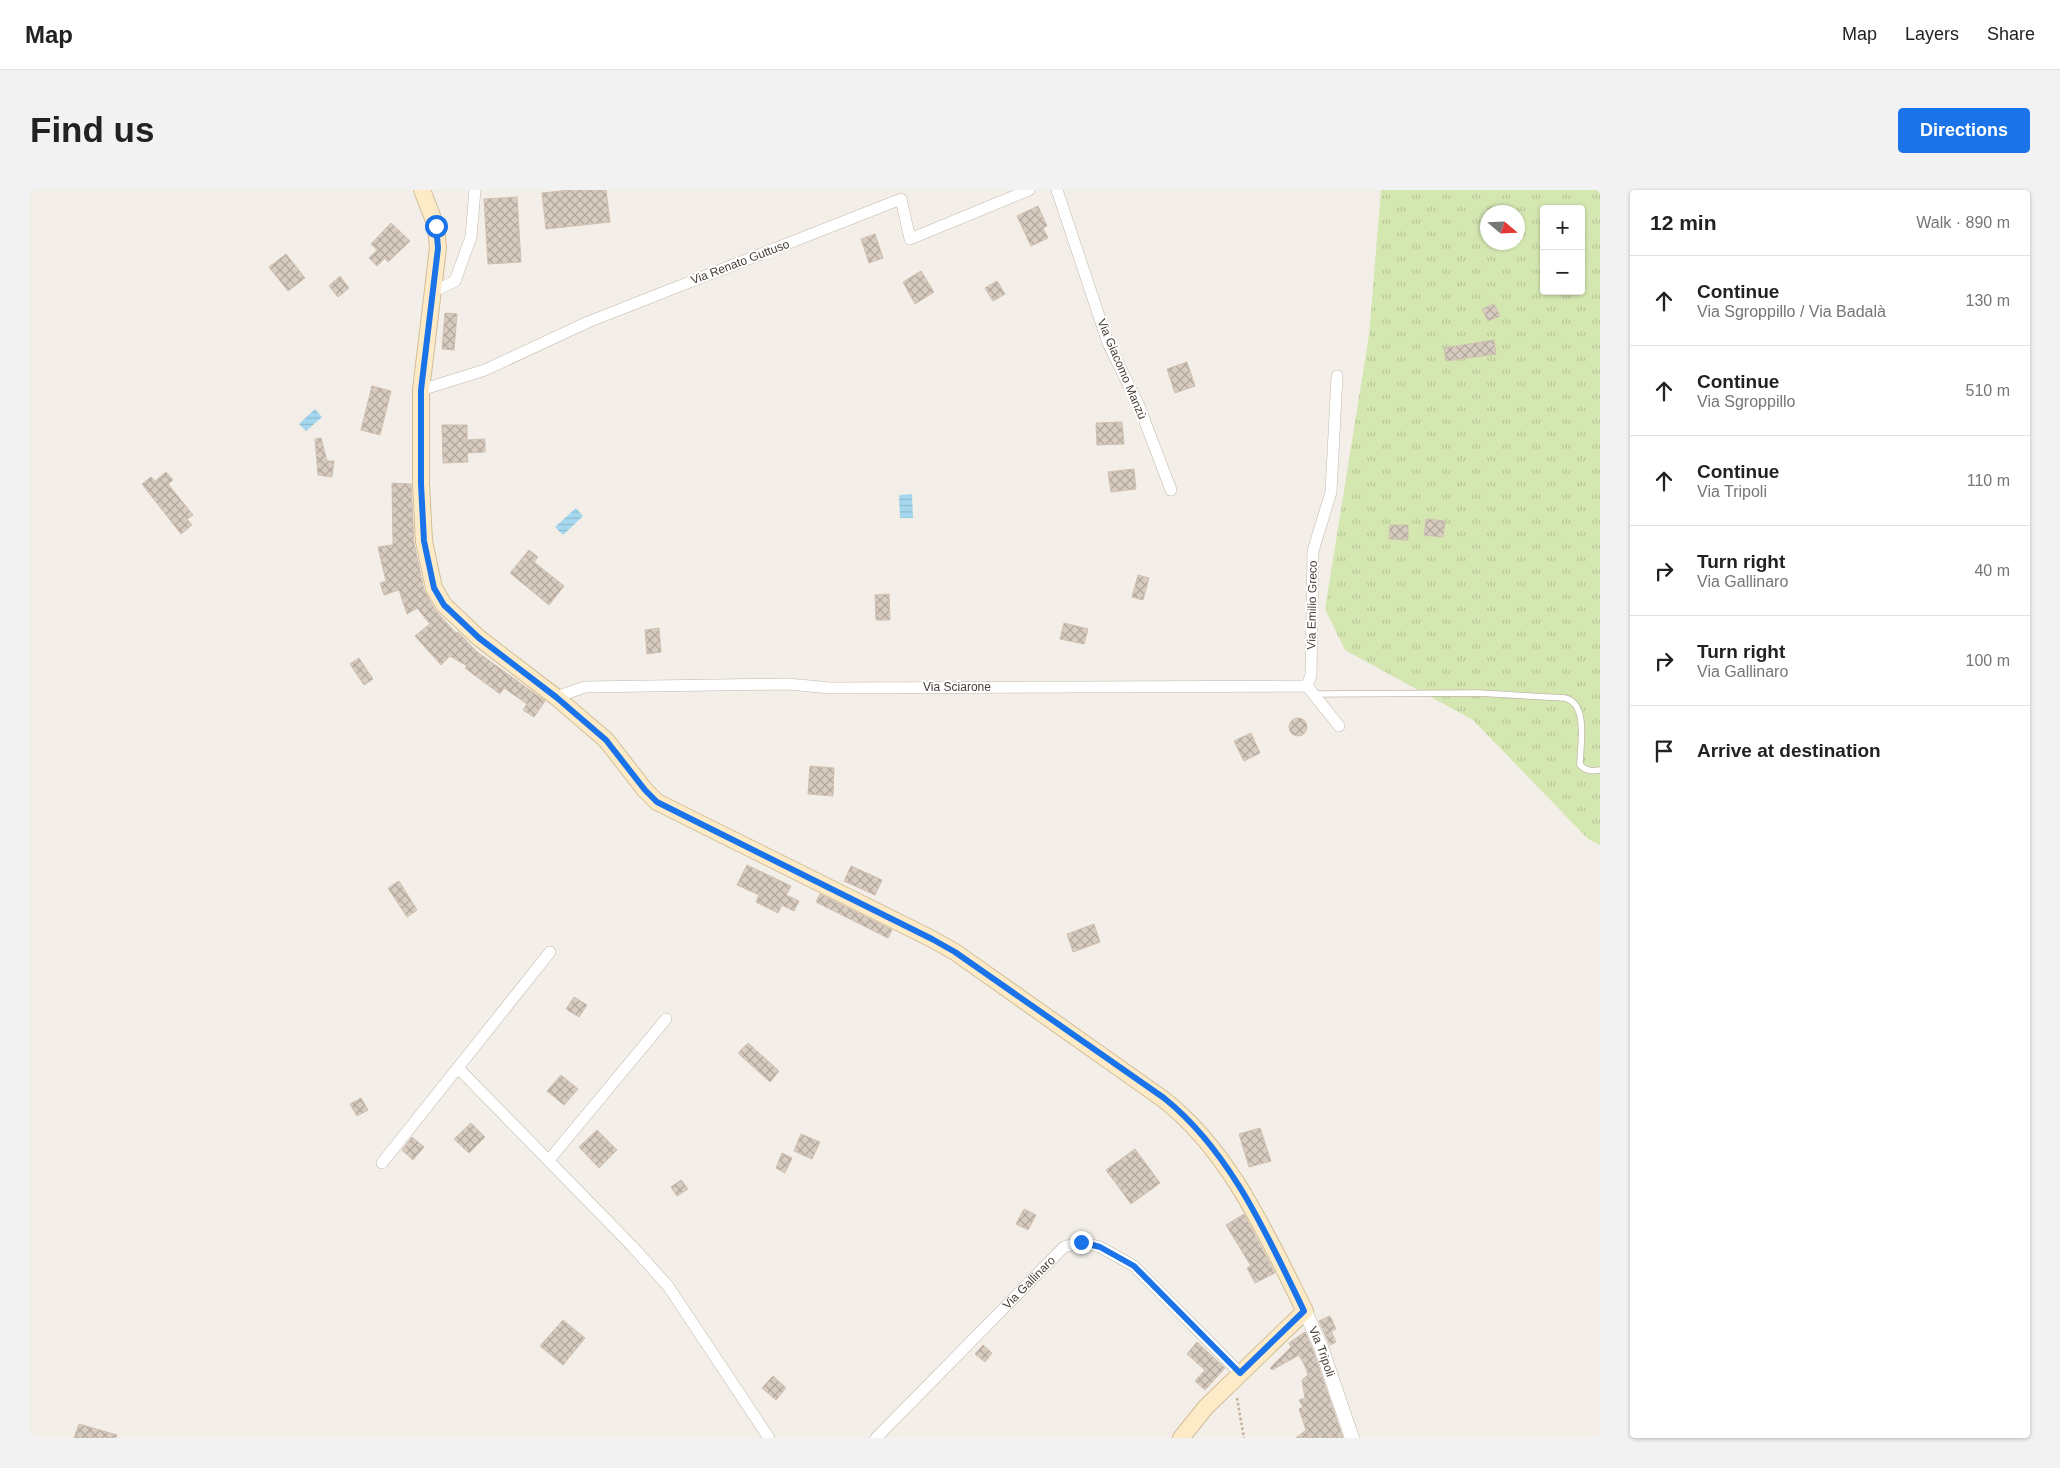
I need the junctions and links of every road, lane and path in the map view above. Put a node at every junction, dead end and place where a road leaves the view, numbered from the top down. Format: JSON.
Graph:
{"nodes":[{"id":1,"x":422,"y":190,"type":"edge"},
{"id":2,"x":475,"y":190,"type":"edge"},
{"id":3,"x":1030,"y":190,"type":"edge"},
{"id":4,"x":1057,"y":190,"type":"edge"},
{"id":5,"x":901,"y":195,"type":"edge"},
{"id":6,"x":433,"y":292,"type":"junction"},
{"id":7,"x":1337,"y":376,"type":"dead end"},
{"id":8,"x":421,"y":390,"type":"junction"},
{"id":9,"x":1171,"y":490,"type":"dead end"},
{"id":10,"x":1311,"y":690,"type":"junction"},
{"id":11,"x":556,"y":697,"type":"junction"},
{"id":12,"x":1339,"y":726,"type":"dead end"},
{"id":13,"x":1600,"y":770,"type":"edge"},
{"id":14,"x":550,"y":952,"type":"dead end"},
{"id":15,"x":666,"y":1019,"type":"dead end"},
{"id":16,"x":458,"y":1068,"type":"junction"},
{"id":17,"x":549,"y":1160,"type":"junction"},
{"id":18,"x":382,"y":1163,"type":"dead end"},
{"id":19,"x":1304,"y":1311,"type":"junction"},
{"id":20,"x":1235,"y":1378,"type":"junction"},
{"id":21,"x":769,"y":1438,"type":"edge"},
{"id":22,"x":876,"y":1438,"type":"edge"},
{"id":23,"x":1181,"y":1438,"type":"edge"},
{"id":24,"x":1244,"y":1438,"type":"edge"},
{"id":25,"x":1352,"y":1438,"type":"edge"}],
"edges":[{"from":1,"to":6,"type":"main road","name":"Via Tripoli"},
{"from":2,"to":6,"type":"street"},
{"from":3,"to":5,"type":"street","name":"Via Renato Guttuso"},
{"from":4,"to":9,"type":"street","name":"Via Giacomo Manzù"},
{"from":5,"to":8,"type":"street","name":"Via Renato Guttuso"},
{"from":6,"to":8,"type":"main road","name":"Via Tripoli"},
{"from":7,"to":10,"type":"street","name":"Via Emilio Greco"},
{"from":8,"to":11,"type":"main road","name":"Via Tripoli"},
{"from":10,"to":11,"type":"street","name":"Via Sciarone"},
{"from":10,"to":12,"type":"street"},
{"from":10,"to":13,"type":"lane"},
{"from":11,"to":19,"type":"main road","name":"Via Tripoli"},
{"from":14,"to":16,"type":"street"},
{"from":15,"to":17,"type":"street"},
{"from":16,"to":17,"type":"street"},
{"from":16,"to":18,"type":"street"},
{"from":17,"to":21,"type":"street"},
{"from":19,"to":20,"type":"main road"},
{"from":19,"to":25,"type":"street","name":"Via Tripoli"},
{"from":20,"to":22,"type":"street","name":"Via Gallinaro"},
{"from":20,"to":23,"type":"main road"},
{"from":20,"to":24,"type":"path"}]}
